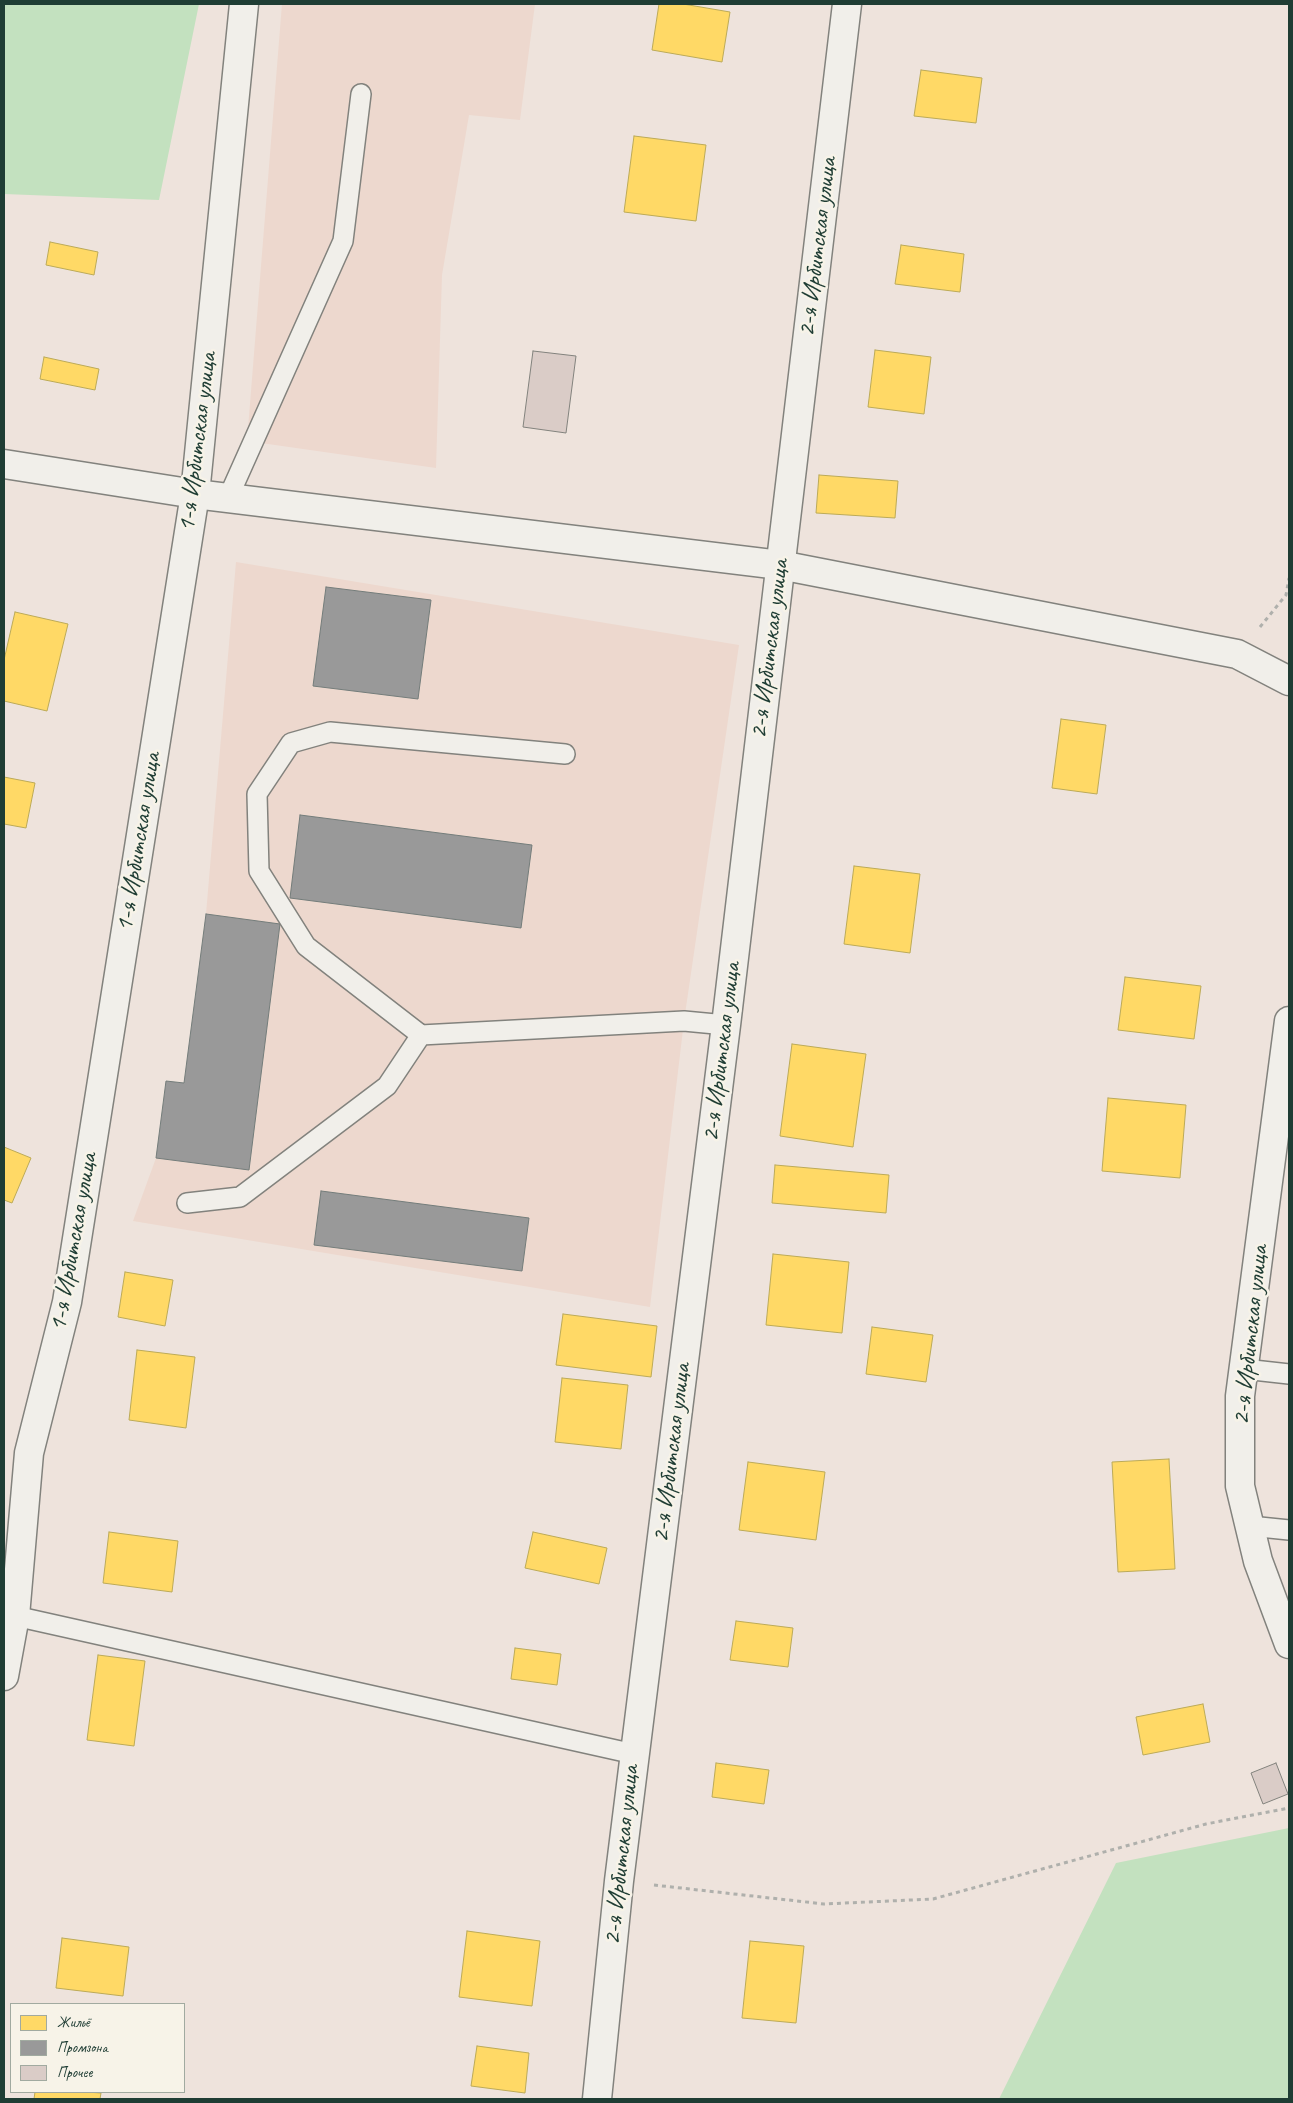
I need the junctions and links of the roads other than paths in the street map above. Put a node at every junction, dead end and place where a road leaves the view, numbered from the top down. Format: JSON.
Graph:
{"nodes":[{"id":1,"x":244,"y":4,"type":"edge"},
{"id":2,"x":847,"y":4,"type":"edge"},
{"id":3,"x":361,"y":94,"type":"dead end"},
{"id":4,"x":4,"y":464,"type":"edge"},
{"id":5,"x":195,"y":494,"type":"junction"},
{"id":6,"x":228,"y":498,"type":"junction"},
{"id":7,"x":780,"y":565,"type":"junction"},
{"id":8,"x":1289,"y":681,"type":"edge"},
{"id":9,"x":565,"y":754,"type":"dead end"},
{"id":10,"x":726,"y":1025,"type":"junction"},
{"id":11,"x":1289,"y":1028,"type":"edge"},
{"id":12,"x":421,"y":1036,"type":"junction"},
{"id":13,"x":187,"y":1203,"type":"dead end"},
{"id":14,"x":1244,"y":1369,"type":"junction"},
{"id":15,"x":1289,"y":1374,"type":"edge"},
{"id":16,"x":1250,"y":1526,"type":"junction"},
{"id":17,"x":1289,"y":1530,"type":"edge"},
{"id":18,"x":15,"y":1616,"type":"junction"},
{"id":19,"x":1289,"y":1644,"type":"edge"},
{"id":20,"x":4,"y":1676,"type":"edge"},
{"id":21,"x":634,"y":1754,"type":"junction"},
{"id":22,"x":597,"y":2099,"type":"edge"}],
"edges":[{"from":1,"to":5,"type":"street","name":"1-я Ирбитская улица"},
{"from":2,"to":7,"type":"street","name":"2-я Ирбитская улица"},
{"from":3,"to":6,"type":"lane"},
{"from":4,"to":5,"type":"street"},
{"from":5,"to":6,"type":"street"},
{"from":5,"to":18,"type":"street","name":"1-я Ирбитская улица"},
{"from":6,"to":7,"type":"street"},
{"from":7,"to":8,"type":"street"},
{"from":7,"to":10,"type":"street","name":"2-я Ирбитская улица"},
{"from":9,"to":12,"type":"lane"},
{"from":10,"to":12,"type":"lane"},
{"from":10,"to":21,"type":"street","name":"2-я Ирбитская улица"},
{"from":11,"to":14,"type":"street","name":"2-я Ирбитская улица"},
{"from":12,"to":13,"type":"lane"},
{"from":14,"to":15,"type":"lane"},
{"from":14,"to":16,"type":"street","name":"2-я Ирбитская улица"},
{"from":16,"to":17,"type":"lane"},
{"from":16,"to":19,"type":"street","name":"2-я Ирбитская улица"},
{"from":18,"to":20,"type":"street","name":"1-я Ирбитская улица"},
{"from":18,"to":21,"type":"lane"},
{"from":21,"to":22,"type":"street","name":"2-я Ирбитская улица"}]}
